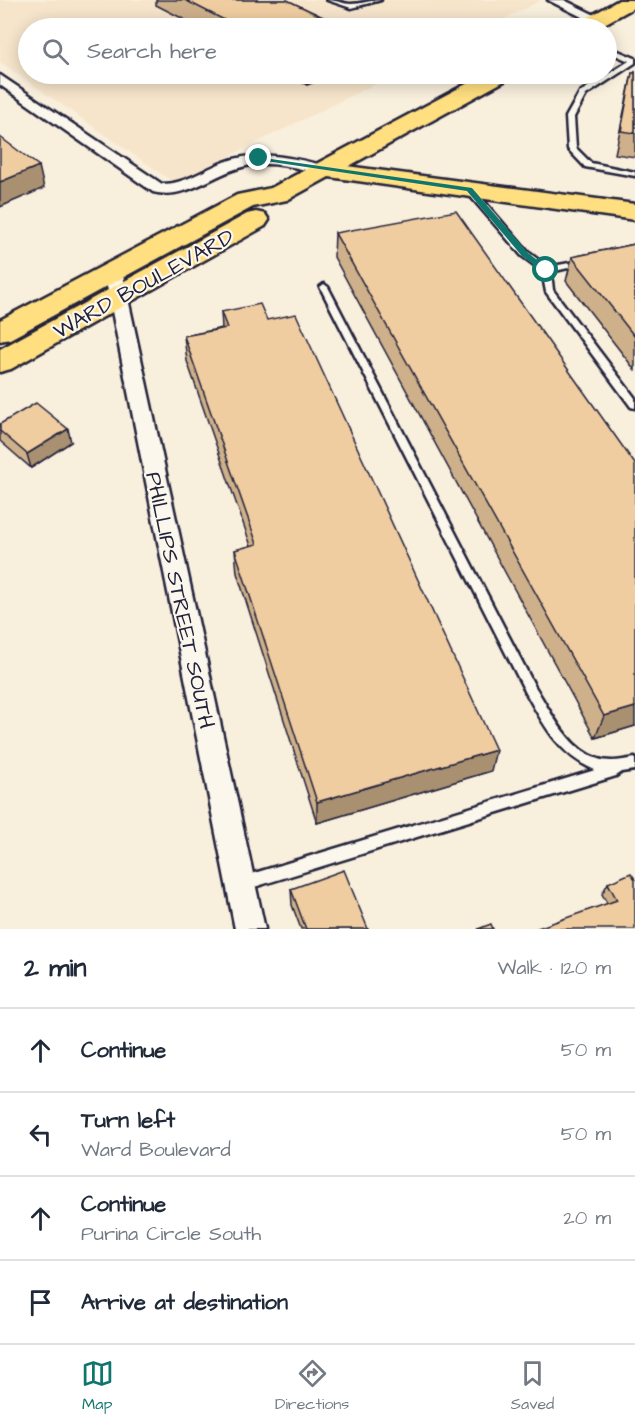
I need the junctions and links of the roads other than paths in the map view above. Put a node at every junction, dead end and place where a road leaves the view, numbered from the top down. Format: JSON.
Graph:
{"nodes":[{"id":1,"x":330,"y":0,"type":"edge"},
{"id":2,"x":378,"y":0,"type":"edge"},
{"id":3,"x":554,"y":0,"type":"edge"},
{"id":4,"x":634,"y":0,"type":"edge"},
{"id":5,"x":582,"y":18,"type":"edge"},
{"id":6,"x":602,"y":18,"type":"edge"},
{"id":7,"x":617,"y":53,"type":"edge"},
{"id":8,"x":634,"y":61,"type":"edge"},
{"id":9,"x":617,"y":72,"type":"edge"},
{"id":10,"x":0,"y":79,"type":"edge"},
{"id":11,"x":482,"y":84,"type":"edge"},
{"id":12,"x":598,"y":84,"type":"edge"},
{"id":13,"x":324,"y":170,"type":"junction"},
{"id":14,"x":635,"y":174,"type":"edge"},
{"id":15,"x":469,"y":189,"type":"junction"},
{"id":16,"x":635,"y":212,"type":"edge"},
{"id":17,"x":591,"y":261,"type":"edge"},
{"id":18,"x":546,"y":270,"type":"junction"},
{"id":19,"x":116,"y":284,"type":"junction"},
{"id":20,"x":324,"y":287,"type":"dead end"},
{"id":21,"x":0,"y":332,"type":"edge"},
{"id":22,"x":0,"y":362,"type":"edge"},
{"id":23,"x":635,"y":405,"type":"edge"},
{"id":24,"x":635,"y":764,"type":"edge"},
{"id":25,"x":616,"y":770,"type":"junction"},
{"id":26,"x":240,"y":884,"type":"junction"},
{"id":27,"x":250,"y":929,"type":"edge"}],
"edges":[{"from":1,"to":2,"type":"lane"},
{"from":3,"to":5,"type":"street"},
{"from":4,"to":6,"type":"main road"},
{"from":7,"to":8,"type":"lane"},
{"from":8,"to":9,"type":"lane"},
{"from":10,"to":13,"type":"street"},
{"from":11,"to":13,"type":"main road","name":"WARD BOULEVARD"},
{"from":12,"to":14,"type":"lane"},
{"from":13,"to":15,"type":"main road"},
{"from":13,"to":19,"type":"main road","name":"WARD BOULEVARD"},
{"from":15,"to":16,"type":"main road"},
{"from":15,"to":18,"type":"lane"},
{"from":17,"to":18,"type":"lane"},
{"from":18,"to":23,"type":"lane"},
{"from":19,"to":21,"type":"main road","name":"WARD BOULEVARD"},
{"from":19,"to":22,"type":"main road","name":"WARD BOULEVARD"},
{"from":19,"to":26,"type":"street","name":"PHILLIPS STREET SOUTH"},
{"from":20,"to":25,"type":"lane"},
{"from":24,"to":25,"type":"lane"},
{"from":25,"to":26,"type":"lane"},
{"from":26,"to":27,"type":"street","name":"PHILLIPS STREET SOUTH"}]}
